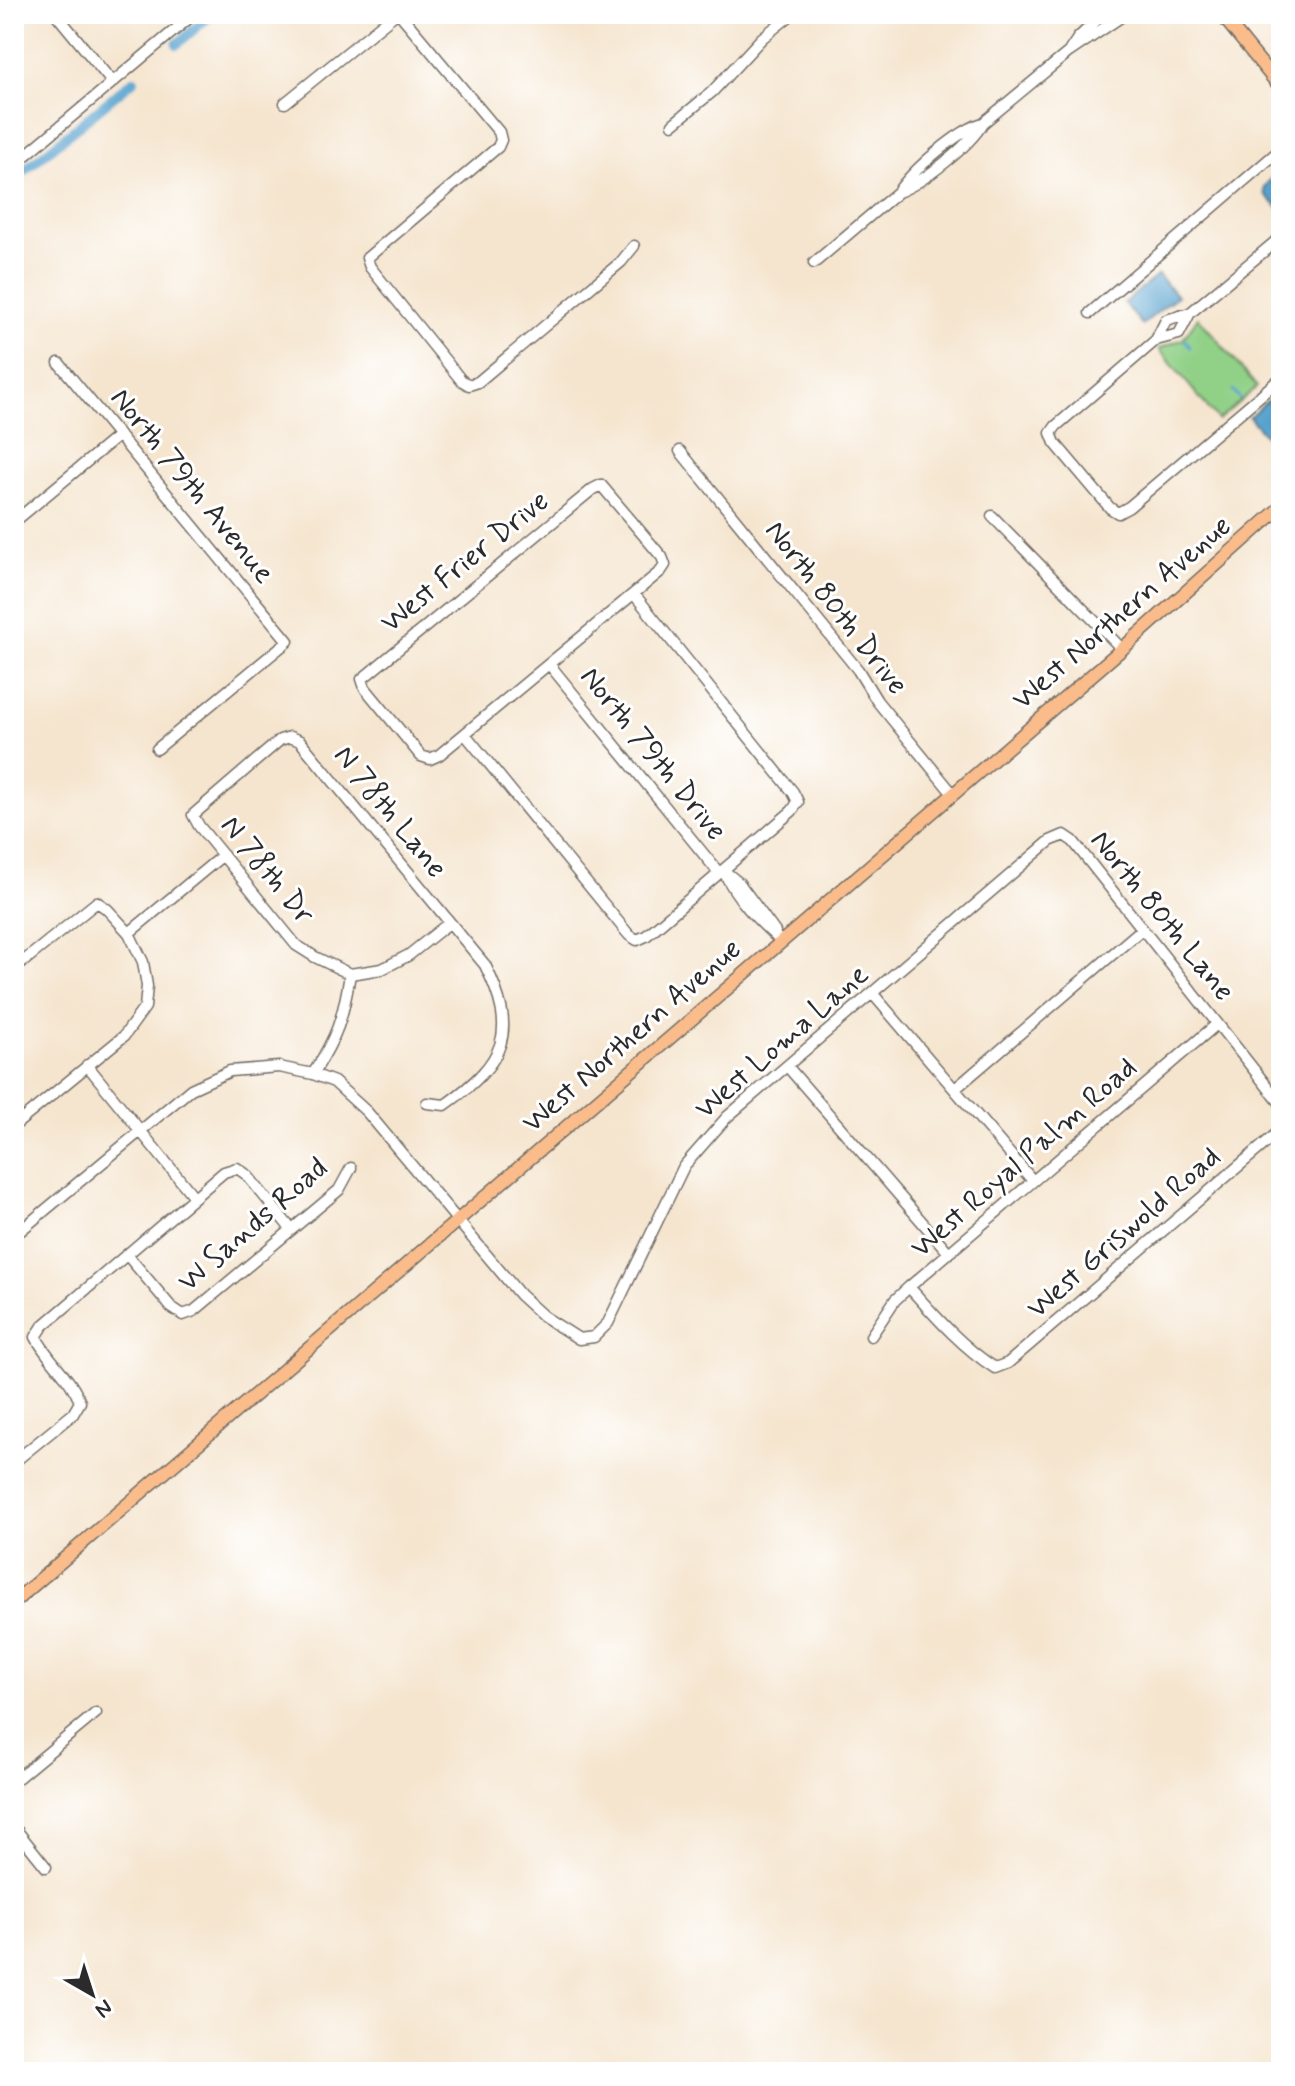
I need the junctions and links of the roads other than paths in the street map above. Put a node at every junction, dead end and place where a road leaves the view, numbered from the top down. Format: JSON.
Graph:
{"nodes":[{"id":1,"x":56,"y":14,"type":"edge"},
{"id":2,"x":194,"y":14,"type":"edge"},
{"id":3,"x":397,"y":14,"type":"edge"},
{"id":4,"x":792,"y":14,"type":"edge"},
{"id":5,"x":1103,"y":14,"type":"edge"},
{"id":6,"x":1125,"y":14,"type":"edge"},
{"id":7,"x":1221,"y":14,"type":"edge"},
{"id":8,"x":1069,"y":52,"type":"junction"},
{"id":9,"x":112,"y":82,"type":"junction"},
{"id":10,"x":1281,"y":88,"type":"edge"},
{"id":11,"x":285,"y":103,"type":"dead end"},
{"id":12,"x":673,"y":124,"type":"dead end"},
{"id":13,"x":1281,"y":149,"type":"edge"},
{"id":14,"x":14,"y":165,"type":"edge"},
{"id":15,"x":1281,"y":237,"type":"edge"},
{"id":16,"x":634,"y":246,"type":"dead end"},
{"id":17,"x":814,"y":263,"type":"dead end"},
{"id":18,"x":1090,"y":313,"type":"dead end"},
{"id":19,"x":1190,"y":313,"type":"junction"},
{"id":20,"x":1156,"y":340,"type":"junction"},
{"id":21,"x":59,"y":363,"type":"dead end"},
{"id":22,"x":1281,"y":378,"type":"edge"},
{"id":23,"x":119,"y":435,"type":"junction"},
{"id":24,"x":680,"y":451,"type":"dead end"},
{"id":25,"x":1281,"y":507,"type":"edge"},
{"id":26,"x":992,"y":516,"type":"dead end"},
{"id":27,"x":14,"y":522,"type":"edge"},
{"id":28,"x":634,"y":594,"type":"junction"},
{"id":29,"x":1122,"y":649,"type":"junction"},
{"id":30,"x":549,"y":664,"type":"junction"},
{"id":31,"x":465,"y":734,"type":"junction"},
{"id":32,"x":157,"y":749,"type":"dead end"},
{"id":33,"x":953,"y":794,"type":"junction"},
{"id":34,"x":193,"y":815,"type":"joint"},
{"id":35,"x":1064,"y":835,"type":"joint"},
{"id":36,"x":223,"y":855,"type":"junction"},
{"id":37,"x":721,"y":872,"type":"junction"},
{"id":38,"x":449,"y":923,"type":"junction"},
{"id":39,"x":1142,"y":929,"type":"junction"},
{"id":40,"x":129,"y":933,"type":"junction"},
{"id":41,"x":781,"y":941,"type":"junction"},
{"id":42,"x":14,"y":969,"type":"edge"},
{"id":43,"x":350,"y":974,"type":"junction"},
{"id":44,"x":873,"y":994,"type":"junction"},
{"id":45,"x":1217,"y":1024,"type":"junction"},
{"id":46,"x":87,"y":1065,"type":"junction"},
{"id":47,"x":787,"y":1066,"type":"junction"},
{"id":48,"x":313,"y":1074,"type":"junction"},
{"id":49,"x":955,"y":1089,"type":"junction"},
{"id":50,"x":427,"y":1103,"type":"dead end"},
{"id":51,"x":1281,"y":1104,"type":"edge"},
{"id":52,"x":14,"y":1126,"type":"edge"},
{"id":53,"x":1281,"y":1130,"type":"edge"},
{"id":54,"x":140,"y":1131,"type":"junction"},
{"id":55,"x":351,"y":1168,"type":"dead end"},
{"id":56,"x":1033,"y":1181,"type":"junction"},
{"id":57,"x":194,"y":1197,"type":"junction"},
{"id":58,"x":458,"y":1220,"type":"junction"},
{"id":59,"x":291,"y":1229,"type":"junction"},
{"id":60,"x":14,"y":1236,"type":"edge"},
{"id":61,"x":949,"y":1253,"type":"junction"},
{"id":62,"x":128,"y":1256,"type":"junction"},
{"id":63,"x":909,"y":1287,"type":"junction"},
{"id":64,"x":871,"y":1336,"type":"dead end"},
{"id":65,"x":14,"y":1462,"type":"edge"},
{"id":66,"x":14,"y":1602,"type":"edge"},
{"id":67,"x":96,"y":1713,"type":"dead end"},
{"id":68,"x":14,"y":1781,"type":"edge"},
{"id":69,"x":14,"y":1827,"type":"edge"},
{"id":70,"x":46,"y":1867,"type":"dead end"},
{"id":71,"x":14,"y":2062,"type":"edge"},
{"id":72,"x":23,"y":2072,"type":"edge"}],
"edges":[{"from":1,"to":9,"type":"street"},
{"from":2,"to":9,"type":"street"},
{"from":3,"to":11,"type":"street"},
{"from":3,"to":16,"type":"street"},
{"from":4,"to":12,"type":"street"},
{"from":5,"to":8,"type":"street"},
{"from":6,"to":8,"type":"street"},
{"from":7,"to":10,"type":"main road"},
{"from":8,"to":17,"type":"street"},
{"from":9,"to":14,"type":"street"},
{"from":13,"to":18,"type":"street"},
{"from":15,"to":19,"type":"street"},
{"from":19,"to":20,"type":"street"},
{"from":19,"to":20,"type":"street"},
{"from":20,"to":22,"type":"street"},
{"from":21,"to":23,"type":"street","name":"North 79th Avenue"},
{"from":23,"to":27,"type":"street"},
{"from":23,"to":32,"type":"street","name":"North 79th Avenue"},
{"from":24,"to":33,"type":"street","name":"North 80th Drive"},
{"from":25,"to":29,"type":"main road","name":"West Northern Avenue"},
{"from":26,"to":29,"type":"street"},
{"from":28,"to":30,"type":"street"},
{"from":28,"to":31,"type":"street","name":"West Frier Drive"},
{"from":28,"to":37,"type":"street"},
{"from":29,"to":33,"type":"main road","name":"West Northern Avenue"},
{"from":30,"to":31,"type":"street"},
{"from":30,"to":37,"type":"street","name":"North 79th Drive"},
{"from":31,"to":37,"type":"street"},
{"from":33,"to":41,"type":"main road","name":"West Northern Avenue"},
{"from":34,"to":36,"type":"street","name":"N 78th Dr"},
{"from":34,"to":38,"type":"street","name":"N 78th Lane"},
{"from":35,"to":39,"type":"street","name":"North 80th Lane"},
{"from":35,"to":44,"type":"street","name":"West Loma Lane"},
{"from":36,"to":40,"type":"street"},
{"from":36,"to":43,"type":"street","name":"N 78th Dr"},
{"from":37,"to":41,"type":"street","name":"North 79th Drive"},
{"from":38,"to":43,"type":"street"},
{"from":38,"to":50,"type":"street"},
{"from":39,"to":45,"type":"street","name":"North 80th Lane"},
{"from":39,"to":49,"type":"street"},
{"from":40,"to":42,"type":"street"},
{"from":40,"to":46,"type":"street"},
{"from":41,"to":58,"type":"main road","name":"West Northern Avenue"},
{"from":43,"to":48,"type":"street"},
{"from":44,"to":47,"type":"street","name":"West Loma Lane"},
{"from":44,"to":49,"type":"street"},
{"from":45,"to":51,"type":"street","name":"North 80th Lane"},
{"from":45,"to":56,"type":"street","name":"West Royal Palm Road"},
{"from":46,"to":52,"type":"street"},
{"from":46,"to":54,"type":"street"},
{"from":47,"to":58,"type":"street","name":"West Loma Lane"},
{"from":47,"to":61,"type":"street"},
{"from":48,"to":54,"type":"street"},
{"from":48,"to":58,"type":"street"},
{"from":49,"to":56,"type":"street"},
{"from":53,"to":63,"type":"street","name":"West Griswold Road"},
{"from":54,"to":57,"type":"street"},
{"from":54,"to":60,"type":"street"},
{"from":55,"to":59,"type":"street","name":"W Sands Road"},
{"from":56,"to":61,"type":"street","name":"West Royal Palm Road"},
{"from":57,"to":59,"type":"street"},
{"from":57,"to":62,"type":"street"},
{"from":58,"to":66,"type":"main road","name":"West Northern Avenue"},
{"from":59,"to":62,"type":"street","name":"W Sands Road"},
{"from":61,"to":63,"type":"street","name":"West Royal Palm Road"},
{"from":62,"to":65,"type":"street"},
{"from":63,"to":64,"type":"street","name":"West Royal Palm Road"},
{"from":67,"to":68,"type":"street"},
{"from":69,"to":70,"type":"street"},
{"from":71,"to":72,"type":"main road"}]}
